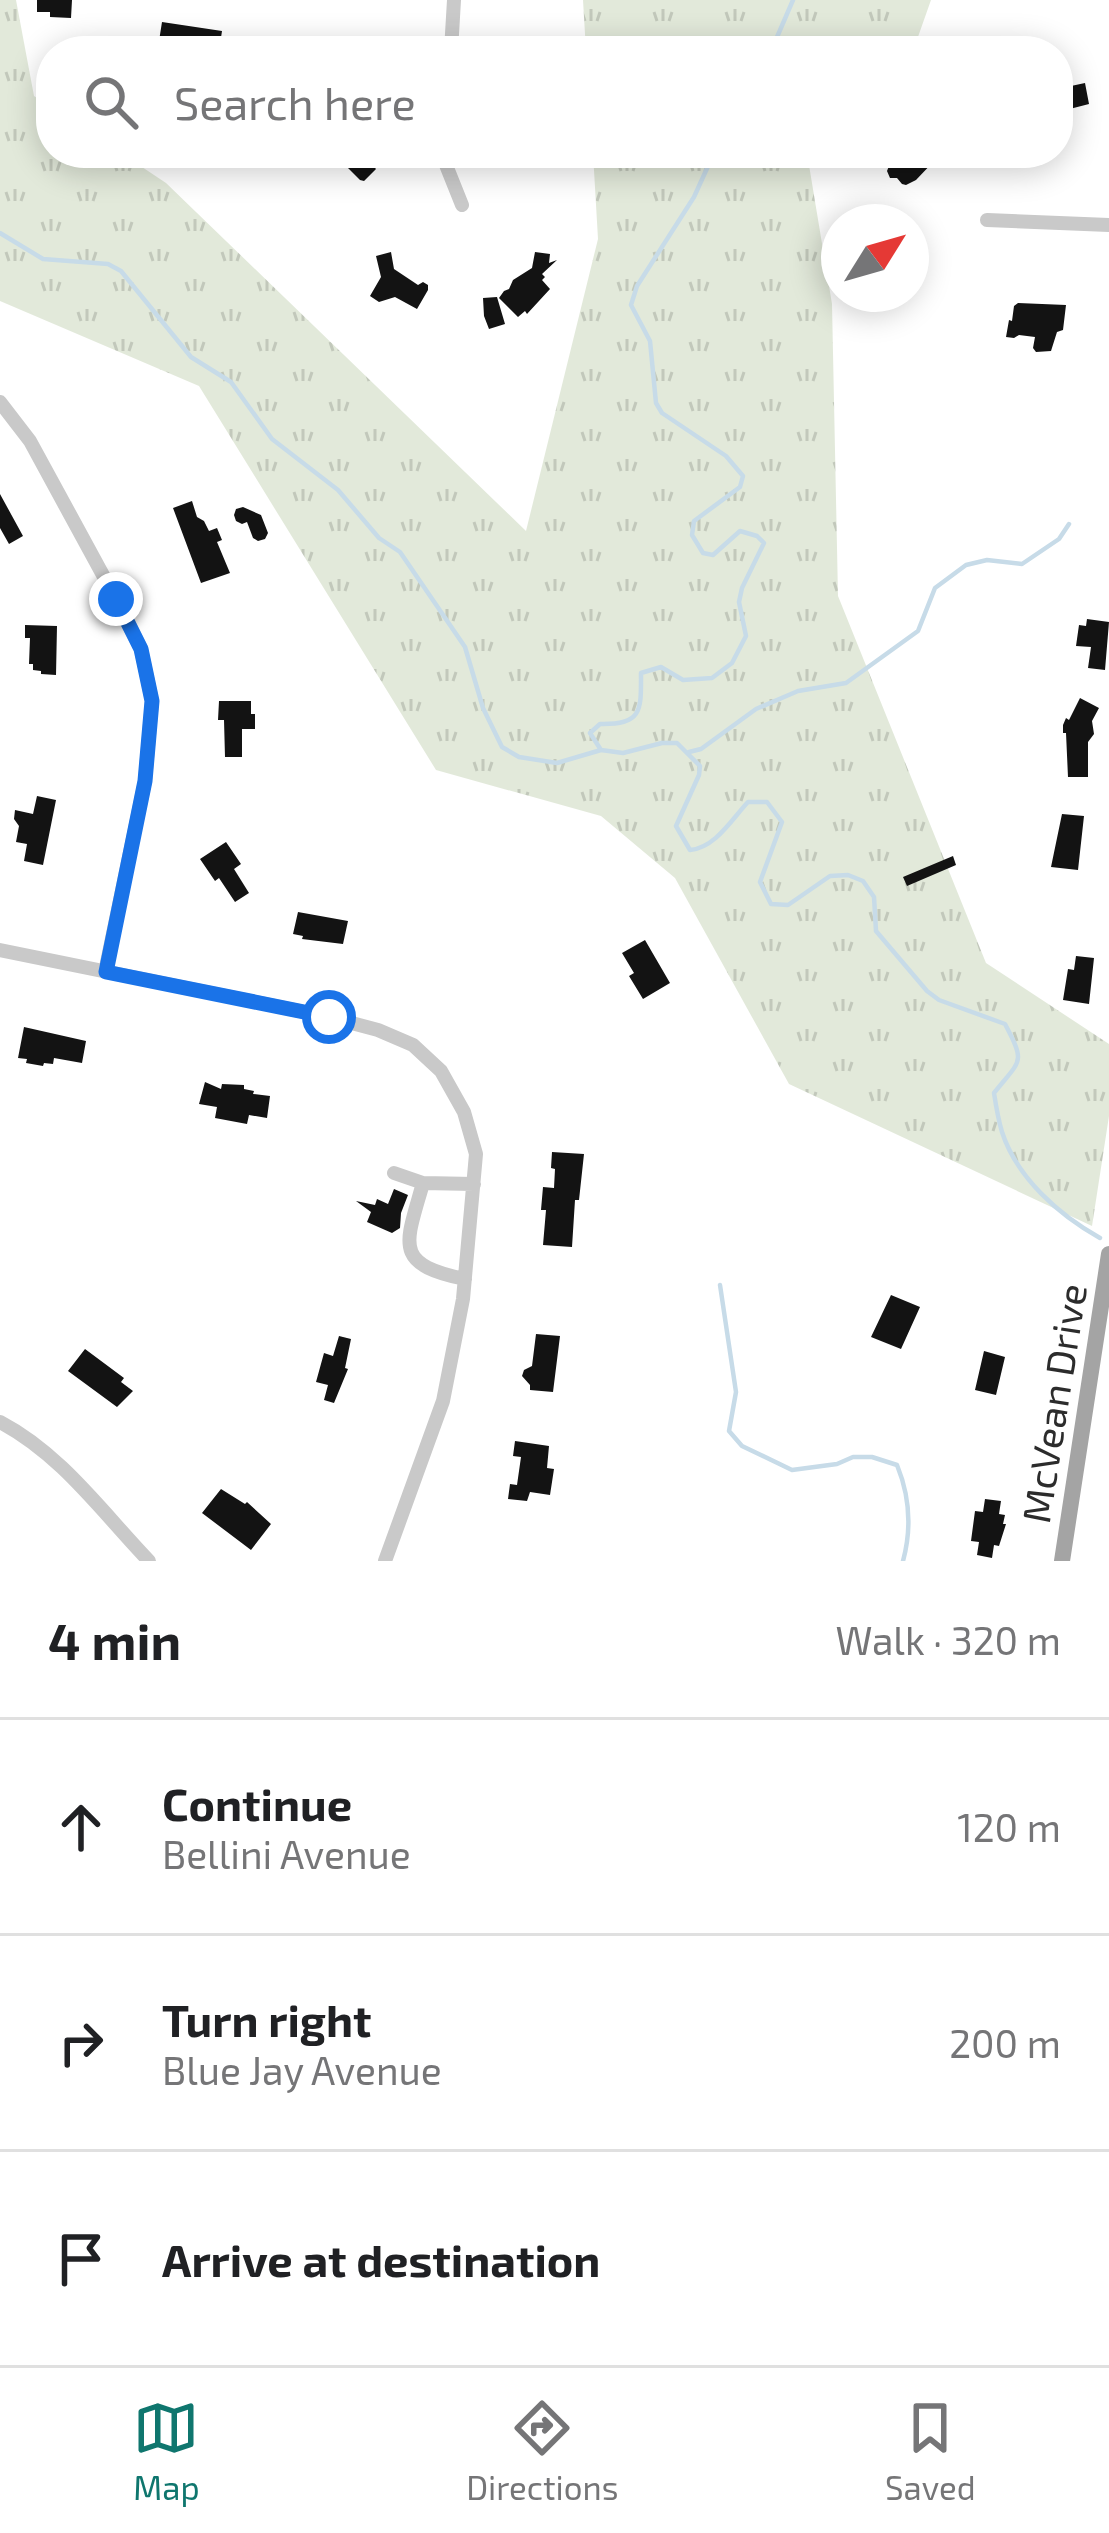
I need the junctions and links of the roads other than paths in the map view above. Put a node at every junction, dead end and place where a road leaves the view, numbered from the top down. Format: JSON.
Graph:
{"nodes":[{"id":1,"x":454,"y":0,"type":"edge"},
{"id":2,"x":452,"y":36,"type":"edge"},
{"id":3,"x":447,"y":168,"type":"edge"},
{"id":4,"x":462,"y":205,"type":"dead end"},
{"id":5,"x":987,"y":220,"type":"dead end"},
{"id":6,"x":1109,"y":225,"type":"edge"},
{"id":7,"x":0,"y":401,"type":"edge"},
{"id":8,"x":0,"y":950,"type":"edge"},
{"id":9,"x":106,"y":972,"type":"junction"},
{"id":10,"x":394,"y":1173,"type":"dead end"},
{"id":11,"x":423,"y":1184,"type":"junction"},
{"id":12,"x":474,"y":1184,"type":"junction"},
{"id":13,"x":1109,"y":1254,"type":"edge"},
{"id":14,"x":465,"y":1279,"type":"junction"},
{"id":15,"x":0,"y":1422,"type":"edge"},
{"id":16,"x":149,"y":1561,"type":"edge"},
{"id":17,"x":385,"y":1561,"type":"edge"},
{"id":18,"x":1062,"y":1561,"type":"edge"}],
"edges":[{"from":1,"to":2,"type":"street"},
{"from":3,"to":4,"type":"street"},
{"from":5,"to":6,"type":"street"},
{"from":7,"to":9,"type":"street"},
{"from":8,"to":9,"type":"street"},
{"from":9,"to":12,"type":"street"},
{"from":10,"to":11,"type":"street"},
{"from":11,"to":12,"type":"street"},
{"from":11,"to":14,"type":"street"},
{"from":12,"to":14,"type":"street"},
{"from":13,"to":18,"type":"main road","name":"McVean Drive"},
{"from":14,"to":17,"type":"street"},
{"from":15,"to":16,"type":"street"}]}
